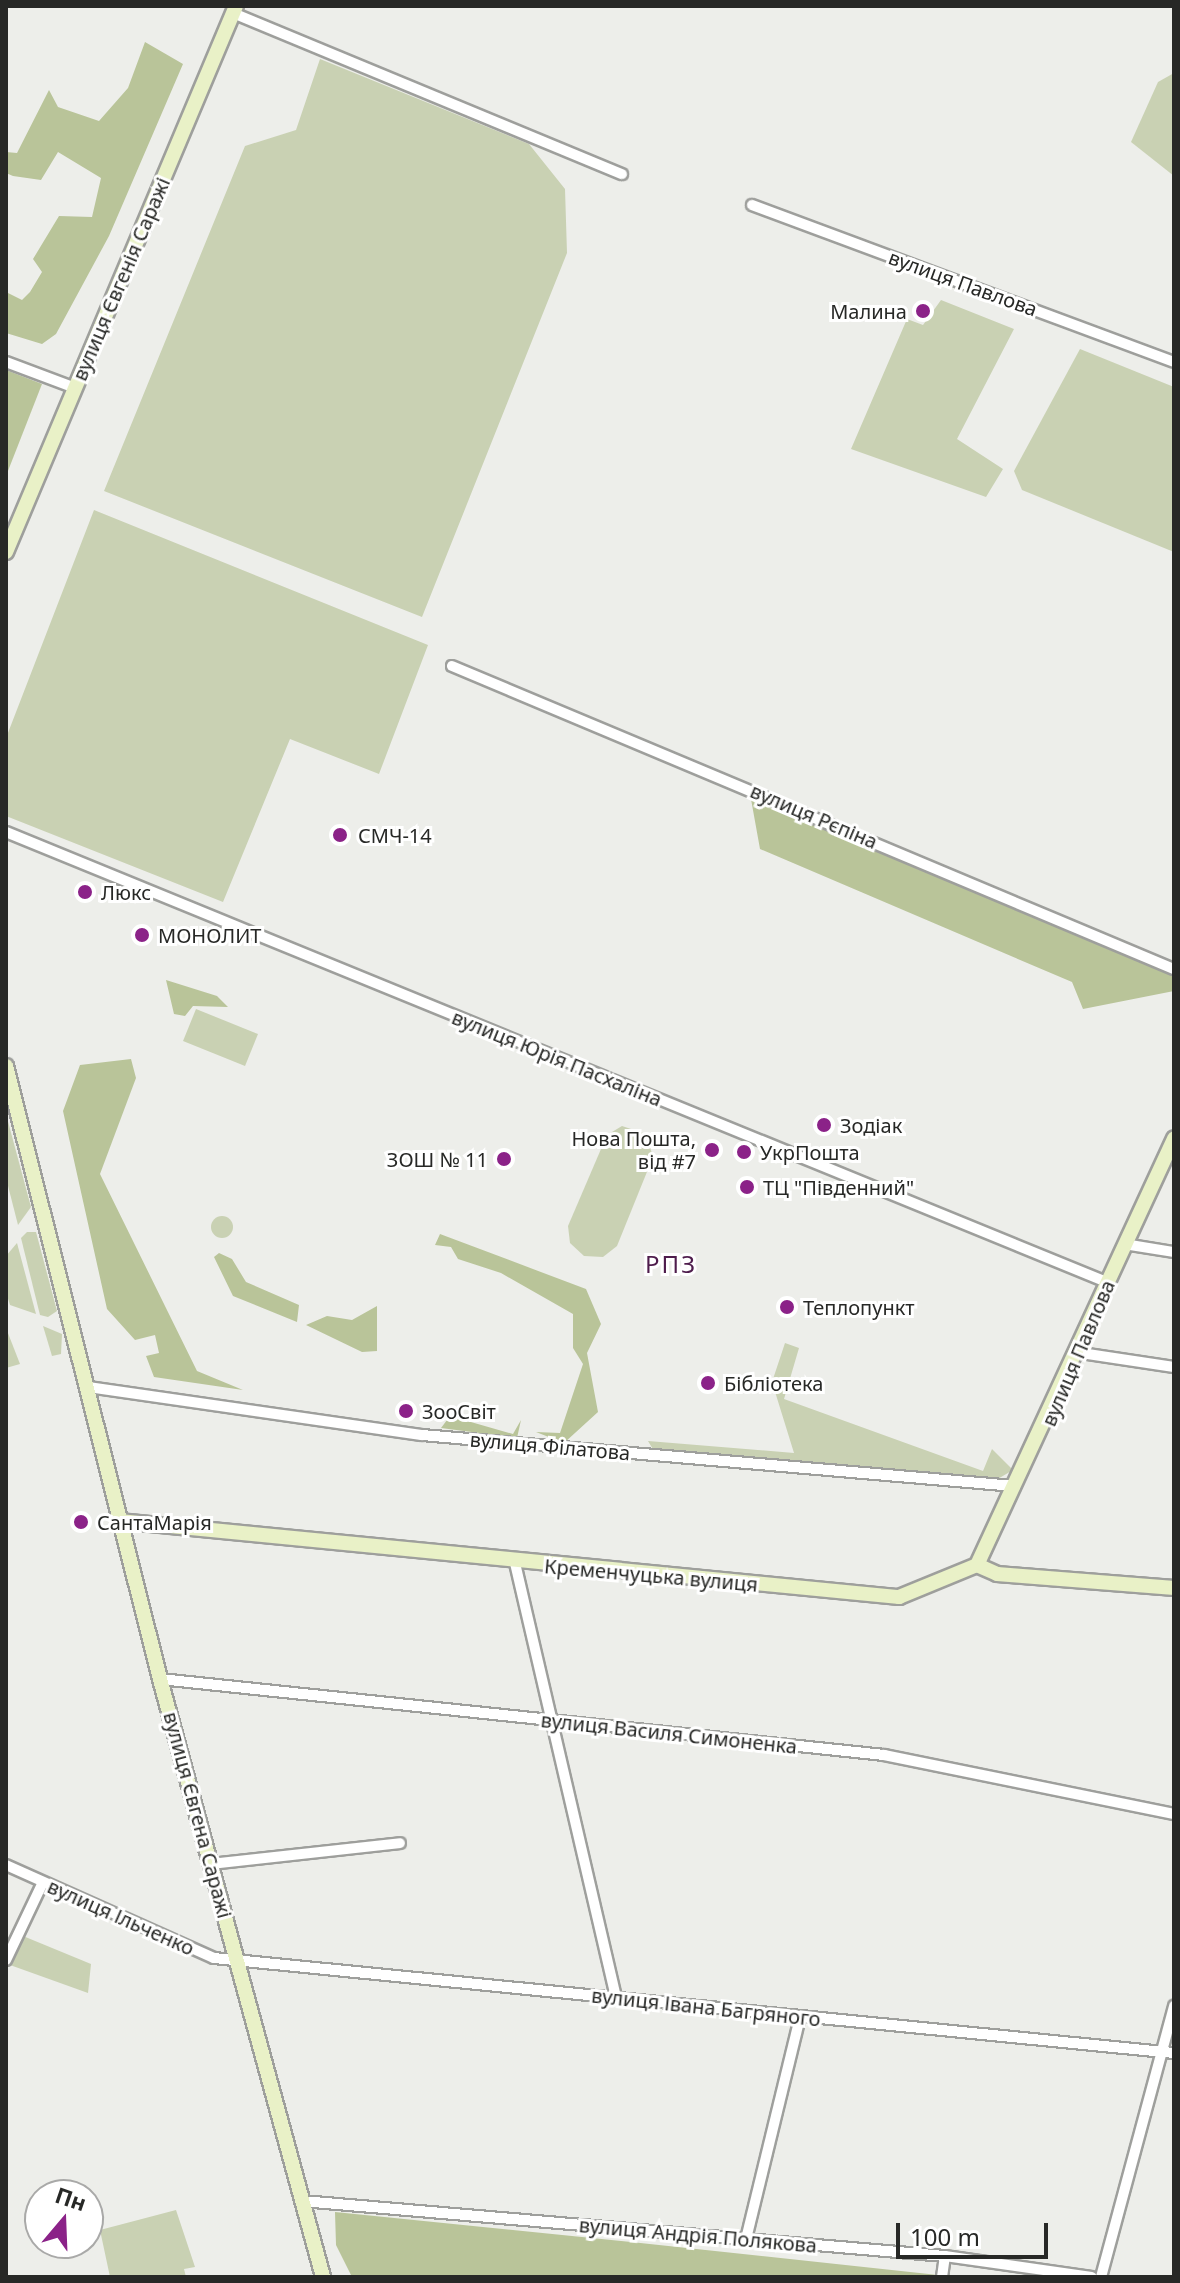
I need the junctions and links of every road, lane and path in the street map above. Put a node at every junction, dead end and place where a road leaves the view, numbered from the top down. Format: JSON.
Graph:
{"nodes":[{"id":1,"x":234,"y":10,"type":"edge"},
{"id":2,"x":622,"y":174,"type":"dead end"},
{"id":3,"x":752,"y":205,"type":"dead end"},
{"id":4,"x":6,"y":362,"type":"edge"},
{"id":5,"x":1174,"y":362,"type":"edge"},
{"id":6,"x":75,"y":388,"type":"junction"},
{"id":7,"x":6,"y":552,"type":"edge"},
{"id":8,"x":452,"y":666,"type":"dead end"},
{"id":9,"x":6,"y":832,"type":"edge"},
{"id":10,"x":1174,"y":969,"type":"edge"},
{"id":11,"x":6,"y":1066,"type":"edge"},
{"id":12,"x":1174,"y":1138,"type":"edge"},
{"id":13,"x":1124,"y":1244,"type":"junction"},
{"id":14,"x":1174,"y":1252,"type":"edge"},
{"id":15,"x":1109,"y":1283,"type":"junction"},
{"id":16,"x":1081,"y":1353,"type":"junction"},
{"id":17,"x":1174,"y":1367,"type":"edge"},
{"id":18,"x":88,"y":1387,"type":"junction"},
{"id":19,"x":1015,"y":1486,"type":"junction"},
{"id":20,"x":119,"y":1521,"type":"junction"},
{"id":21,"x":515,"y":1563,"type":"junction"},
{"id":22,"x":977,"y":1565,"type":"junction"},
{"id":23,"x":1174,"y":1588,"type":"edge"},
{"id":24,"x":160,"y":1679,"type":"junction"},
{"id":25,"x":549,"y":1721,"type":"junction"},
{"id":26,"x":1174,"y":1814,"type":"edge"},
{"id":27,"x":400,"y":1843,"type":"dead end"},
{"id":28,"x":211,"y":1864,"type":"junction"},
{"id":29,"x":6,"y":1865,"type":"edge"},
{"id":30,"x":43,"y":1882,"type":"junction"},
{"id":31,"x":6,"y":1960,"type":"edge"},
{"id":32,"x":238,"y":1961,"type":"junction"},
{"id":33,"x":616,"y":1997,"type":"junction"},
{"id":34,"x":1174,"y":2006,"type":"edge"},
{"id":35,"x":800,"y":2017,"type":"junction"},
{"id":36,"x":1161,"y":2052,"type":"junction"},
{"id":37,"x":1174,"y":2053,"type":"edge"},
{"id":38,"x":302,"y":2201,"type":"junction"},
{"id":39,"x":746,"y":2239,"type":"junction"},
{"id":40,"x":945,"y":2256,"type":"junction"},
{"id":41,"x":323,"y":2277,"type":"edge"},
{"id":42,"x":942,"y":2277,"type":"edge"},
{"id":43,"x":1092,"y":2277,"type":"edge"},
{"id":44,"x":1101,"y":2277,"type":"edge"}],
"edges":[{"from":1,"to":2,"type":"street"},
{"from":1,"to":6,"type":"main road","name":"вулиця Євгенія Саражі"},
{"from":3,"to":5,"type":"street","name":"вулиця Павлова"},
{"from":4,"to":6,"type":"street"},
{"from":6,"to":7,"type":"main road","name":"вулиця Євгенія Саражі"},
{"from":8,"to":10,"type":"street","name":"вулиця Рєпіна"},
{"from":9,"to":15,"type":"street","name":"вулиця Юрія Пасхаліна"},
{"from":11,"to":18,"type":"main road","name":"вулиця Євгена Саражі"},
{"from":12,"to":13,"type":"main road","name":"вулиця Павлова"},
{"from":13,"to":14,"type":"street"},
{"from":13,"to":15,"type":"main road","name":"вулиця Павлова"},
{"from":15,"to":16,"type":"main road","name":"вулиця Павлова"},
{"from":16,"to":17,"type":"street"},
{"from":16,"to":19,"type":"main road","name":"вулиця Павлова"},
{"from":18,"to":19,"type":"street","name":"вулиця Філатова"},
{"from":18,"to":20,"type":"main road","name":"вулиця Євгена Саражі"},
{"from":19,"to":22,"type":"main road","name":"вулиця Павлова"},
{"from":20,"to":21,"type":"main road","name":"Кременчуцька вулиця"},
{"from":20,"to":24,"type":"main road","name":"вулиця Євгена Саражі"},
{"from":21,"to":22,"type":"main road","name":"Кременчуцька вулиця"},
{"from":21,"to":25,"type":"street"},
{"from":22,"to":23,"type":"main road"},
{"from":24,"to":25,"type":"street","name":"вулиця Василя Симоненка"},
{"from":24,"to":28,"type":"main road","name":"вулиця Євгена Саражі"},
{"from":25,"to":26,"type":"street","name":"вулиця Василя Симоненка"},
{"from":25,"to":33,"type":"street"},
{"from":27,"to":28,"type":"street"},
{"from":28,"to":32,"type":"main road","name":"вулиця Євгена Саражі"},
{"from":29,"to":30,"type":"street","name":"вулиця Ільченко"},
{"from":30,"to":31,"type":"street"},
{"from":30,"to":32,"type":"street","name":"вулиця Ільченко"},
{"from":32,"to":33,"type":"street","name":"вулиця Івана Багряного"},
{"from":32,"to":38,"type":"main road","name":"вулиця Євгена Саражі"},
{"from":33,"to":35,"type":"street","name":"вулиця Івана Багряного"},
{"from":34,"to":36,"type":"street"},
{"from":35,"to":36,"type":"street","name":"вулиця Івана Багряного"},
{"from":35,"to":39,"type":"street"},
{"from":36,"to":37,"type":"street","name":"вулиця Івана Багряного"},
{"from":36,"to":44,"type":"street"},
{"from":38,"to":39,"type":"street","name":"вулиця Андрія Полякова"},
{"from":38,"to":41,"type":"main road","name":"вулиця Євгена Саражі"},
{"from":39,"to":40,"type":"street","name":"вулиця Андрія Полякова"},
{"from":40,"to":42,"type":"street"},
{"from":40,"to":43,"type":"street","name":"вулиця Андрія Полякова"}]}
